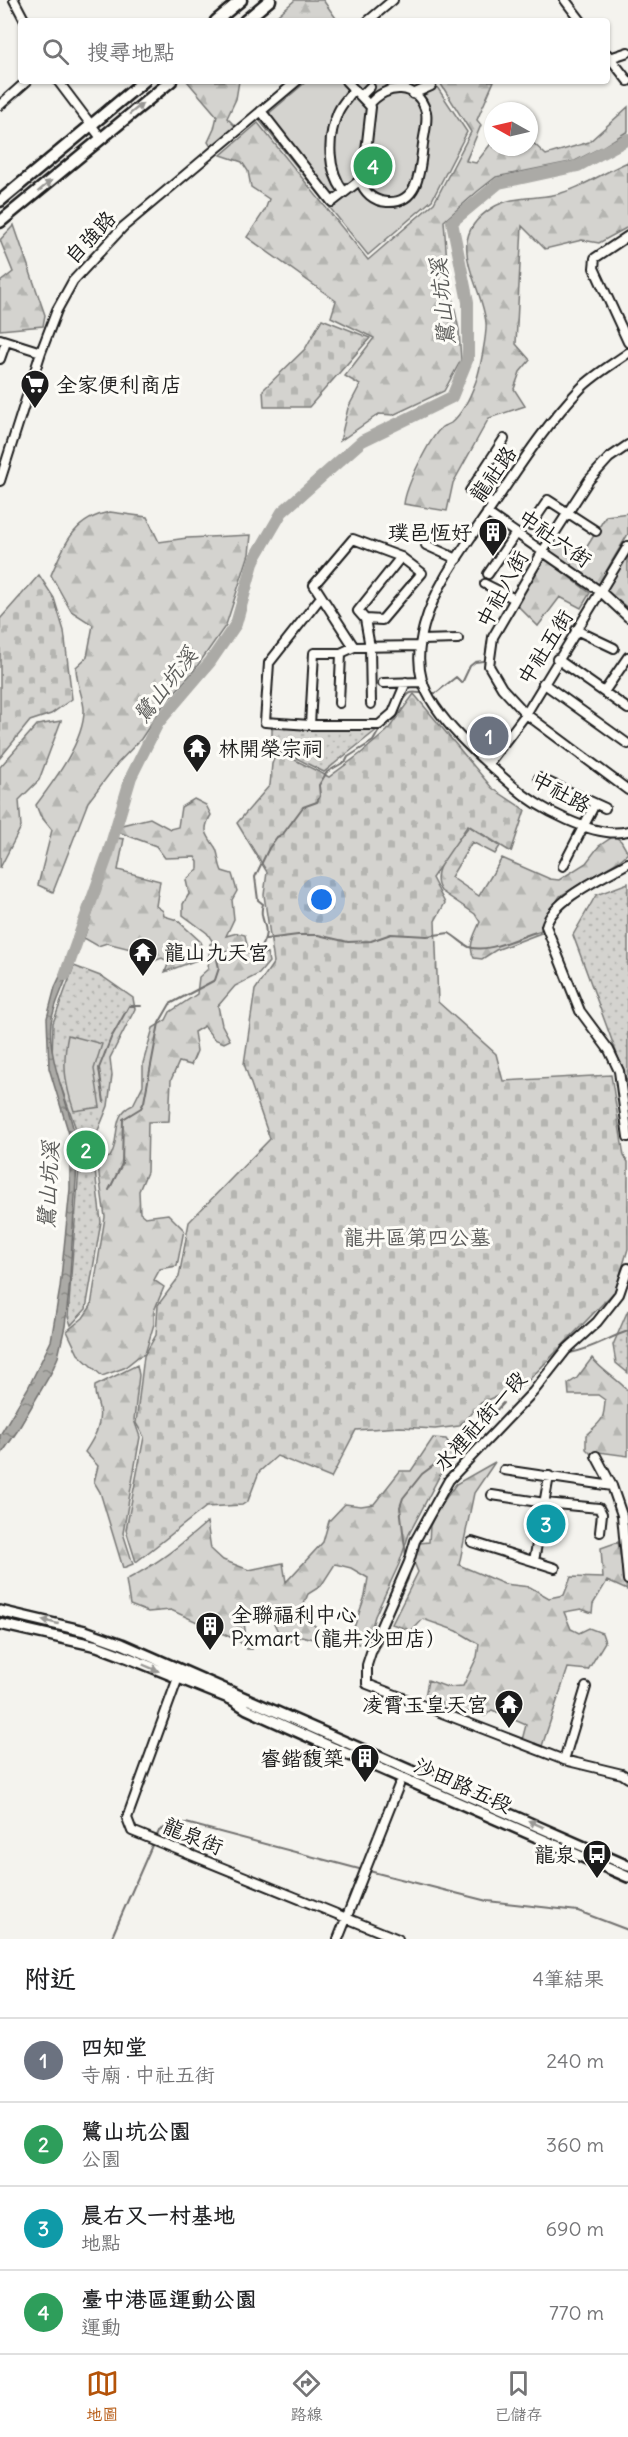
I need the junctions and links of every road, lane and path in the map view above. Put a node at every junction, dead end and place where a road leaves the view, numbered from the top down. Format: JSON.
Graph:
{"nodes":[{"id":1,"x":14,"y":0,"type":"edge"},
{"id":2,"x":241,"y":0,"type":"edge"},
{"id":3,"x":270,"y":0,"type":"edge"},
{"id":4,"x":393,"y":0,"type":"edge"},
{"id":5,"x":565,"y":0,"type":"edge"},
{"id":6,"x":23,"y":18,"type":"edge"},
{"id":7,"x":220,"y":18,"type":"edge"},
{"id":8,"x":249,"y":18,"type":"edge"},
{"id":9,"x":372,"y":18,"type":"edge"},
{"id":10,"x":579,"y":18,"type":"edge"},
{"id":11,"x":628,"y":52,"type":"edge"},
{"id":12,"x":610,"y":56,"type":"edge"},
{"id":13,"x":610,"y":57,"type":"edge"},
{"id":14,"x":628,"y":81,"type":"edge"},
{"id":15,"x":24,"y":84,"type":"edge"},
{"id":16,"x":60,"y":84,"type":"edge"},
{"id":17,"x":141,"y":84,"type":"edge"},
{"id":18,"x":167,"y":84,"type":"edge"},
{"id":19,"x":293,"y":84,"type":"edge"},
{"id":20,"x":349,"y":84,"type":"edge"},
{"id":21,"x":431,"y":86,"type":"dead end"},
{"id":22,"x":370,"y":87,"type":"dead end"},
{"id":23,"x":354,"y":89,"type":"junction"},
{"id":24,"x":412,"y":94,"type":"junction"},
{"id":25,"x":361,"y":96,"type":"junction"},
{"id":26,"x":0,"y":105,"type":"edge"},
{"id":27,"x":369,"y":105,"type":"junction"},
{"id":28,"x":261,"y":111,"type":"junction"},
{"id":29,"x":92,"y":126,"type":"junction"},
{"id":30,"x":101,"y":138,"type":"junction"},
{"id":31,"x":360,"y":180,"type":"junction"},
{"id":32,"x":344,"y":192,"type":"junction"},
{"id":33,"x":0,"y":201,"type":"edge"},
{"id":34,"x":0,"y":222,"type":"edge"},
{"id":35,"x":628,"y":236,"type":"edge"},
{"id":36,"x":3,"y":341,"type":"edge"},
{"id":37,"x":628,"y":342,"type":"edge"},
{"id":38,"x":41,"y":352,"type":"junction"},
{"id":39,"x":628,"y":353,"type":"edge"},
{"id":40,"x":0,"y":359,"type":"edge"},
{"id":41,"x":504,"y":439,"type":"dead end"},
{"id":42,"x":628,"y":445,"type":"edge"},
{"id":43,"x":0,"y":480,"type":"edge"},
{"id":44,"x":493,"y":504,"type":"junction"},
{"id":45,"x":487,"y":513,"type":"junction"},
{"id":46,"x":568,"y":513,"type":"junction"},
{"id":47,"x":531,"y":525,"type":"dead end"},
{"id":48,"x":596,"y":531,"type":"dead end"},
{"id":49,"x":516,"y":532,"type":"junction"},
{"id":50,"x":426,"y":545,"type":"dead end"},
{"id":51,"x":628,"y":546,"type":"edge"},
{"id":52,"x":543,"y":551,"type":"junction"},
{"id":53,"x":400,"y":557,"type":"junction"},
{"id":54,"x":457,"y":559,"type":"junction"},
{"id":55,"x":488,"y":574,"type":"dead end"},
{"id":56,"x":485,"y":584,"type":"dead end"},
{"id":57,"x":601,"y":592,"type":"junction"},
{"id":58,"x":321,"y":597,"type":"junction"},
{"id":59,"x":515,"y":599,"type":"junction"},
{"id":60,"x":628,"y":617,"type":"edge"},
{"id":61,"x":365,"y":619,"type":"junction"},
{"id":62,"x":576,"y":630,"type":"junction"},
{"id":63,"x":458,"y":639,"type":"dead end"},
{"id":64,"x":420,"y":643,"type":"junction"},
{"id":65,"x":354,"y":647,"type":"junction"},
{"id":66,"x":370,"y":647,"type":"junction"},
{"id":67,"x":614,"y":648,"type":"dead end"},
{"id":68,"x":341,"y":653,"type":"junction"},
{"id":69,"x":628,"y":657,"type":"edge"},
{"id":70,"x":557,"y":659,"type":"junction"},
{"id":71,"x":406,"y":682,"type":"junction"},
{"id":72,"x":423,"y":682,"type":"junction"},
{"id":73,"x":383,"y":683,"type":"dead end"},
{"id":74,"x":543,"y":683,"type":"junction"},
{"id":75,"x":604,"y":692,"type":"junction"},
{"id":76,"x":339,"y":704,"type":"dead end"},
{"id":77,"x":371,"y":704,"type":"dead end"},
{"id":78,"x":628,"y":710,"type":"edge"},
{"id":79,"x":526,"y":714,"type":"junction"},
{"id":80,"x":310,"y":726,"type":"junction"},
{"id":81,"x":628,"y":744,"type":"edge"},
{"id":82,"x":488,"y":764,"type":"junction"},
{"id":83,"x":539,"y":778,"type":"dead end"},
{"id":84,"x":628,"y":789,"type":"edge"},
{"id":85,"x":595,"y":804,"type":"junction"},
{"id":86,"x":604,"y":808,"type":"dead end"},
{"id":87,"x":585,"y":826,"type":"junction"},
{"id":88,"x":627,"y":834,"type":"edge"},
{"id":89,"x":628,"y":863,"type":"edge"},
{"id":90,"x":563,"y":866,"type":"dead end"},
{"id":91,"x":628,"y":1137,"type":"edge"},
{"id":92,"x":628,"y":1268,"type":"edge"},
{"id":93,"x":596,"y":1456,"type":"dead end"},
{"id":94,"x":504,"y":1470,"type":"dead end"},
{"id":95,"x":549,"y":1476,"type":"junction"},
{"id":96,"x":612,"y":1486,"type":"junction"},
{"id":97,"x":492,"y":1495,"type":"dead end"},
{"id":98,"x":545,"y":1503,"type":"junction"},
{"id":99,"x":600,"y":1532,"type":"dead end"},
{"id":100,"x":472,"y":1542,"type":"dead end"},
{"id":101,"x":534,"y":1561,"type":"junction"},
{"id":102,"x":555,"y":1568,"type":"dead end"},
{"id":103,"x":628,"y":1580,"type":"edge"},
{"id":104,"x":0,"y":1611,"type":"edge"},
{"id":105,"x":0,"y":1624,"type":"edge"},
{"id":106,"x":179,"y":1675,"type":"junction"},
{"id":107,"x":586,"y":1687,"type":"dead end"},
{"id":108,"x":231,"y":1699,"type":"junction"},
{"id":109,"x":274,"y":1707,"type":"junction"},
{"id":110,"x":283,"y":1725,"type":"junction"},
{"id":111,"x":328,"y":1734,"type":"junction"},
{"id":112,"x":564,"y":1760,"type":"junction"},
{"id":113,"x":387,"y":1761,"type":"junction"},
{"id":114,"x":627,"y":1777,"type":"edge"},
{"id":115,"x":402,"y":1780,"type":"junction"},
{"id":116,"x":443,"y":1783,"type":"junction"},
{"id":117,"x":573,"y":1840,"type":"junction"},
{"id":118,"x":568,"y":1852,"type":"junction"},
{"id":119,"x":628,"y":1866,"type":"edge"},
{"id":120,"x":628,"y":1877,"type":"edge"},
{"id":121,"x":347,"y":1917,"type":"junction"},
{"id":122,"x":338,"y":1939,"type":"edge"},
{"id":123,"x":398,"y":1939,"type":"edge"}],
"edges":[{"from":1,"to":6,"type":"street"},
{"from":2,"to":7,"type":"main road"},
{"from":3,"to":8,"type":"main road"},
{"from":4,"to":9,"type":"street"},
{"from":5,"to":10,"type":"street"},
{"from":11,"to":12,"type":"street"},
{"from":13,"to":14,"type":"street"},
{"from":15,"to":26,"type":"street"},
{"from":16,"to":29,"type":"street"},
{"from":17,"to":29,"type":"main road"},
{"from":30,"to":18,"type":"main road","one_way":true},
{"from":19,"to":28,"type":"street","name":"自強路"},
{"from":20,"to":23,"type":"street"},
{"from":21,"to":24,"type":"street"},
{"from":22,"to":25,"type":"street"},
{"from":23,"to":25,"type":"street"},
{"from":23,"to":32,"type":"street"},
{"from":24,"to":27,"type":"street"},
{"from":24,"to":31,"type":"street"},
{"from":25,"to":27,"type":"street"},
{"from":27,"to":31,"type":"street"},
{"from":28,"to":32,"type":"street"},
{"from":28,"to":38,"type":"street","name":"自強路"},
{"from":29,"to":30,"type":"street"},
{"from":29,"to":33,"type":"main road"},
{"from":34,"to":30,"type":"main road","one_way":true},
{"from":31,"to":32,"type":"street"},
{"from":35,"to":37,"type":"street"},
{"from":36,"to":38,"type":"street"},
{"from":36,"to":40,"type":"street"},
{"from":38,"to":43,"type":"street","name":"自強路"},
{"from":39,"to":44,"type":"street","name":"龍社路"},
{"from":41,"to":44,"type":"street"},
{"from":42,"to":46,"type":"street","name":"中社八街"},
{"from":44,"to":45,"type":"street","name":"龍社路"},
{"from":45,"to":49,"type":"street","name":"中社六街"},
{"from":45,"to":54,"type":"street","name":"龍社路"},
{"from":46,"to":47,"type":"street"},
{"from":46,"to":48,"type":"street"},
{"from":46,"to":52,"type":"street","name":"中社八街"},
{"from":49,"to":52,"type":"street","name":"中社六街"},
{"from":49,"to":55,"type":"street"},
{"from":50,"to":54,"type":"street"},
{"from":51,"to":57,"type":"street","name":"中社五街"},
{"from":52,"to":57,"type":"street","name":"中社六街"},
{"from":52,"to":59,"type":"street","name":"中社八街"},
{"from":53,"to":58,"type":"street"},
{"from":53,"to":61,"type":"street"},
{"from":53,"to":61,"type":"street"},
{"from":54,"to":64,"type":"street","name":"龍社路"},
{"from":56,"to":59,"type":"street"},
{"from":57,"to":60,"type":"street","name":"中社六街"},
{"from":57,"to":62,"type":"street","name":"中社五街"},
{"from":58,"to":65,"type":"street"},
{"from":58,"to":80,"type":"street"},
{"from":59,"to":79,"type":"street","name":"中社八街"},
{"from":61,"to":66,"type":"street"},
{"from":62,"to":67,"type":"street"},
{"from":62,"to":70,"type":"street","name":"中社五街"},
{"from":63,"to":64,"type":"street"},
{"from":64,"to":66,"type":"street"},
{"from":64,"to":72,"type":"street","name":"龍社路"},
{"from":65,"to":66,"type":"street"},
{"from":65,"to":68,"type":"street"},
{"from":66,"to":77,"type":"street"},
{"from":68,"to":76,"type":"street"},
{"from":68,"to":80,"type":"street"},
{"from":69,"to":75,"type":"street"},
{"from":70,"to":74,"type":"street","name":"中社五街"},
{"from":70,"to":75,"type":"street"},
{"from":71,"to":72,"type":"street"},
{"from":71,"to":73,"type":"street"},
{"from":71,"to":80,"type":"street"},
{"from":72,"to":82,"type":"street","name":"龍社路"},
{"from":74,"to":79,"type":"street","name":"中社五街"},
{"from":74,"to":81,"type":"street"},
{"from":75,"to":78,"type":"street"},
{"from":79,"to":82,"type":"street","name":"中社五街"},
{"from":79,"to":84,"type":"street","name":"中社八街"},
{"from":82,"to":87,"type":"street","name":"中社路"},
{"from":83,"to":85,"type":"street"},
{"from":85,"to":86,"type":"street"},
{"from":85,"to":87,"type":"street"},
{"from":87,"to":88,"type":"street","name":"中社路"},
{"from":87,"to":90,"type":"street"},
{"from":89,"to":91,"type":"street"},
{"from":92,"to":112,"type":"street","name":"水裡社街一段"},
{"from":93,"to":96,"type":"street"},
{"from":94,"to":95,"type":"street"},
{"from":95,"to":96,"type":"street"},
{"from":95,"to":98,"type":"street"},
{"from":96,"to":103,"type":"street"},
{"from":97,"to":98,"type":"street"},
{"from":98,"to":99,"type":"street"},
{"from":98,"to":101,"type":"street"},
{"from":100,"to":101,"type":"street"},
{"from":101,"to":102,"type":"street"},
{"from":106,"to":104,"type":"street","name":"沙田路五段","one_way":true},
{"from":105,"to":106,"type":"street","name":"沙田路五段","one_way":true},
{"from":106,"to":108,"type":"street","name":"沙田路五段"},
{"from":106,"to":109,"type":"street","name":"沙田路五段"},
{"from":106,"to":121,"type":"street","name":"龍泉街"},
{"from":107,"to":112,"type":"street"},
{"from":108,"to":109,"type":"street"},
{"from":108,"to":110,"type":"street","name":"沙田路五段"},
{"from":109,"to":111,"type":"street","name":"沙田路五段"},
{"from":110,"to":111,"type":"street","name":"沙田路五段"},
{"from":110,"to":115,"type":"street","name":"沙田路五段"},
{"from":111,"to":113,"type":"street","name":"沙田路五段"},
{"from":112,"to":114,"type":"street"},
{"from":113,"to":116,"type":"street","name":"沙田路五段"},
{"from":113,"to":116,"type":"street"},
{"from":115,"to":116,"type":"street"},
{"from":115,"to":118,"type":"street","name":"沙田路五段"},
{"from":115,"to":121,"type":"street"},
{"from":117,"to":116,"type":"street","name":"沙田路五段","one_way":true},
{"from":117,"to":118,"type":"street"},
{"from":117,"to":119,"type":"street","name":"沙田路五段"},
{"from":118,"to":120,"type":"street","name":"沙田路五段"},
{"from":121,"to":122,"type":"street"},
{"from":121,"to":123,"type":"street","name":"龍泉街"}]}
